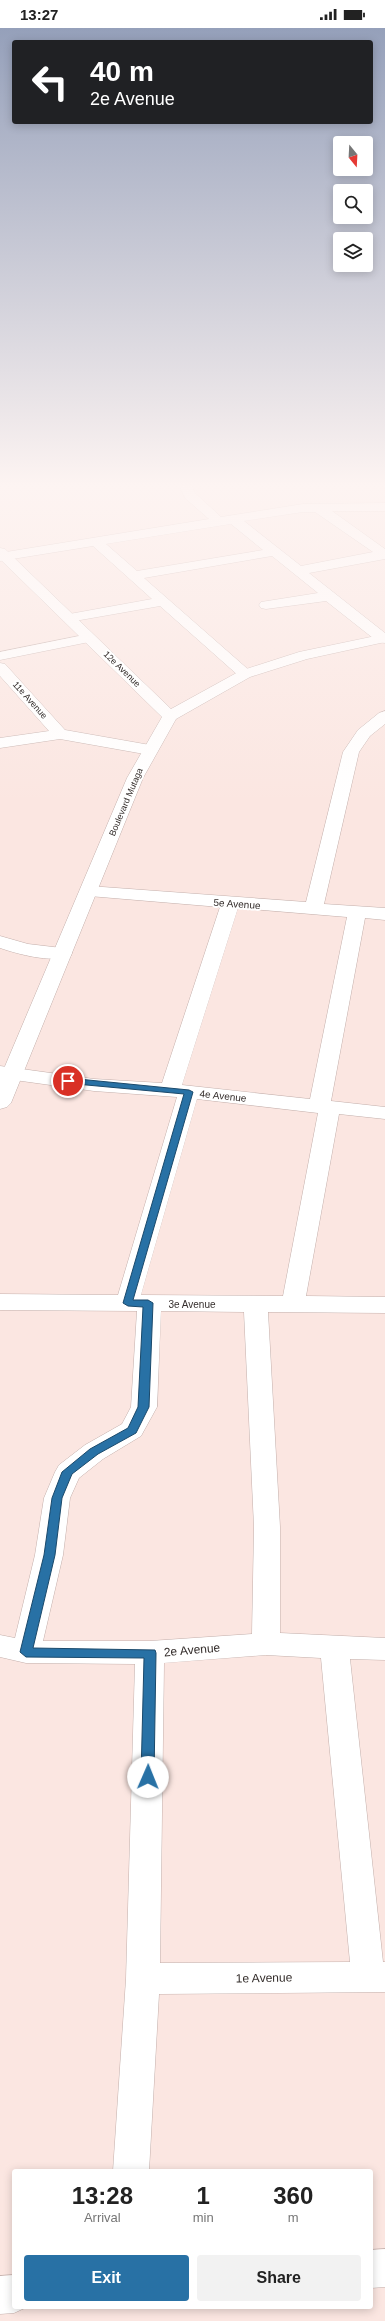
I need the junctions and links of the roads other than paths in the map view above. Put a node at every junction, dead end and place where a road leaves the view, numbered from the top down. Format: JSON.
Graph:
{"nodes":[{"id":1,"x":38,"y":589,"type":"edge"},
{"id":2,"x":151,"y":589,"type":"edge"},
{"id":3,"x":320,"y":589,"type":"edge"},
{"id":4,"x":329,"y":596,"type":"junction"},
{"id":5,"x":164,"y":601,"type":"junction"},
{"id":6,"x":266,"y":605,"type":"dead end"},
{"id":7,"x":69,"y":618,"type":"junction"},
{"id":8,"x":89,"y":638,"type":"junction"},
{"id":9,"x":384,"y":638,"type":"edge"},
{"id":10,"x":0,"y":656,"type":"edge"},
{"id":11,"x":0,"y":667,"type":"edge"},
{"id":12,"x":245,"y":674,"type":"junction"},
{"id":13,"x":170,"y":716,"type":"junction"},
{"id":14,"x":385,"y":716,"type":"edge"},
{"id":15,"x":60,"y":734,"type":"junction"},
{"id":16,"x":0,"y":743,"type":"edge"},
{"id":17,"x":150,"y":750,"type":"junction"},
{"id":18,"x":89,"y":891,"type":"junction"},
{"id":19,"x":230,"y":904,"type":"junction"},
{"id":20,"x":313,"y":910,"type":"junction"},
{"id":21,"x":357,"y":911,"type":"junction"},
{"id":22,"x":385,"y":914,"type":"edge"},
{"id":23,"x":0,"y":942,"type":"edge"},
{"id":24,"x":63,"y":954,"type":"junction"},
{"id":25,"x":7,"y":1072,"type":"edge"},
{"id":26,"x":179,"y":1091,"type":"junction"},
{"id":27,"x":0,"y":1103,"type":"edge"},
{"id":28,"x":325,"y":1107,"type":"junction"},
{"id":29,"x":385,"y":1113,"type":"edge"},
{"id":30,"x":0,"y":1302,"type":"edge"},
{"id":31,"x":138,"y":1303,"type":"junction"},
{"id":32,"x":256,"y":1304,"type":"junction"},
{"id":33,"x":292,"y":1304,"type":"junction"},
{"id":34,"x":385,"y":1305,"type":"edge"},
{"id":35,"x":266,"y":1644,"type":"junction"},
{"id":36,"x":334,"y":1646,"type":"junction"},
{"id":37,"x":13,"y":1649,"type":"edge"},
{"id":38,"x":385,"y":1649,"type":"edge"},
{"id":39,"x":150,"y":1653,"type":"junction"},
{"id":40,"x":376,"y":1977,"type":"edge"},
{"id":41,"x":143,"y":1979,"type":"junction"},
{"id":42,"x":131,"y":2169,"type":"edge"},
{"id":43,"x":385,"y":2268,"type":"edge"},
{"id":44,"x":373,"y":2269,"type":"edge"},
{"id":45,"x":12,"y":2294,"type":"edge"},
{"id":46,"x":0,"y":2295,"type":"edge"}],
"edges":[{"from":1,"to":7,"type":"street","name":"12e Avenue"},
{"from":2,"to":5,"type":"street"},
{"from":3,"to":4,"type":"street"},
{"from":4,"to":6,"type":"street"},
{"from":4,"to":9,"type":"street"},
{"from":5,"to":7,"type":"street"},
{"from":5,"to":12,"type":"street"},
{"from":7,"to":8,"type":"street","name":"12e Avenue"},
{"from":8,"to":10,"type":"street"},
{"from":8,"to":13,"type":"street","name":"12e Avenue"},
{"from":9,"to":12,"type":"street","name":"Boulevard Mutaga"},
{"from":11,"to":15,"type":"street","name":"11e Avenue"},
{"from":12,"to":13,"type":"street","name":"Boulevard Mutaga"},
{"from":13,"to":17,"type":"street","name":"Boulevard Mutaga"},
{"from":14,"to":20,"type":"street"},
{"from":15,"to":16,"type":"street"},
{"from":15,"to":17,"type":"street"},
{"from":17,"to":18,"type":"street","name":"Boulevard Mutaga"},
{"from":18,"to":19,"type":"street","name":"5e Avenue"},
{"from":18,"to":24,"type":"street","name":"Boulevard Mutaga"},
{"from":19,"to":20,"type":"street","name":"5e Avenue"},
{"from":19,"to":26,"type":"street"},
{"from":20,"to":21,"type":"street","name":"5e Avenue"},
{"from":21,"to":22,"type":"street","name":"5e Avenue"},
{"from":21,"to":28,"type":"street"},
{"from":23,"to":24,"type":"street"},
{"from":24,"to":25,"type":"street","name":"Boulevard Mutaga"},
{"from":25,"to":26,"type":"street","name":"4e Avenue"},
{"from":25,"to":27,"type":"street","name":"Boulevard Mutaga"},
{"from":26,"to":28,"type":"street","name":"4e Avenue"},
{"from":26,"to":31,"type":"street"},
{"from":28,"to":29,"type":"street","name":"4e Avenue"},
{"from":28,"to":33,"type":"street"},
{"from":30,"to":31,"type":"street","name":"3e Avenue"},
{"from":31,"to":32,"type":"street","name":"3e Avenue"},
{"from":31,"to":37,"type":"street"},
{"from":32,"to":33,"type":"street","name":"3e Avenue"},
{"from":32,"to":35,"type":"street"},
{"from":33,"to":34,"type":"street","name":"3e Avenue"},
{"from":35,"to":36,"type":"street","name":"2e Avenue"},
{"from":35,"to":39,"type":"street","name":"2e Avenue"},
{"from":36,"to":38,"type":"street","name":"2e Avenue"},
{"from":36,"to":40,"type":"street"},
{"from":37,"to":39,"type":"street","name":"2e Avenue"},
{"from":39,"to":41,"type":"street"},
{"from":40,"to":41,"type":"street","name":"1e Avenue"},
{"from":41,"to":42,"type":"street"},
{"from":43,"to":44,"type":"street"},
{"from":45,"to":46,"type":"street"}]}
